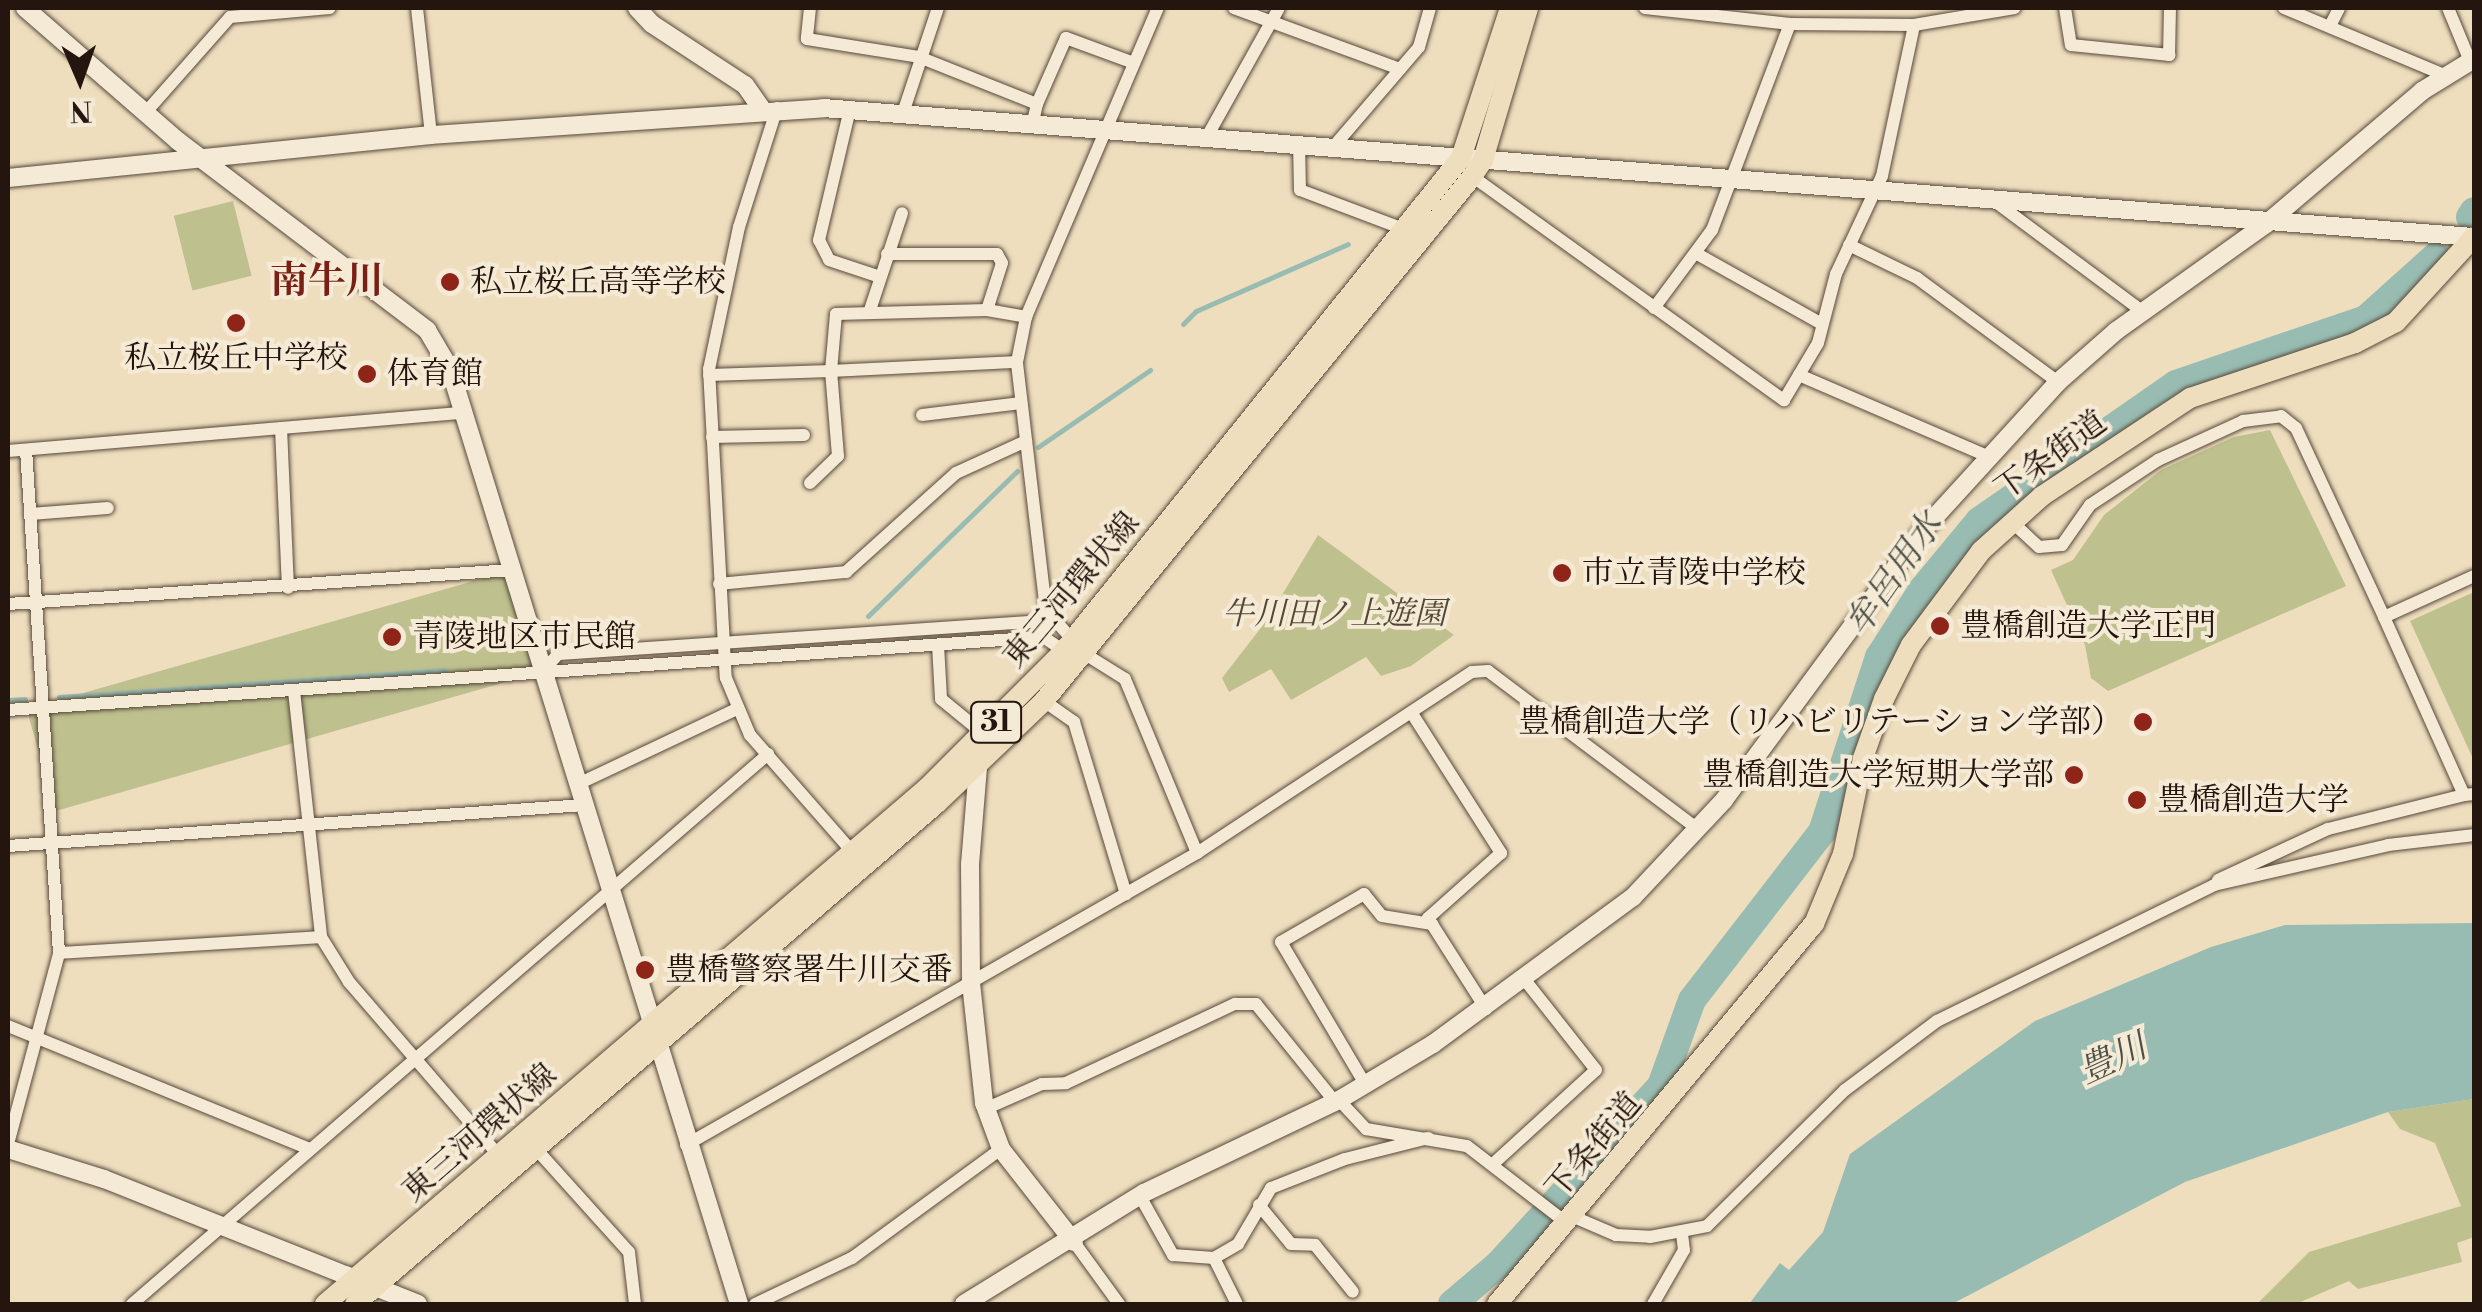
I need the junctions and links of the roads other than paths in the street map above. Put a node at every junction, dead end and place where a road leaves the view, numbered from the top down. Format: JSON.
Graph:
{"nodes":[{"id":1,"x":25,"y":8,"type":"edge"},
{"id":2,"x":330,"y":8,"type":"edge"},
{"id":3,"x":416,"y":8,"type":"edge"},
{"id":4,"x":638,"y":8,"type":"edge"},
{"id":5,"x":810,"y":8,"type":"edge"},
{"id":6,"x":938,"y":8,"type":"edge"},
{"id":7,"x":1158,"y":8,"type":"edge"},
{"id":8,"x":1234,"y":8,"type":"edge"},
{"id":9,"x":1430,"y":8,"type":"edge"},
{"id":10,"x":1510,"y":8,"type":"edge"},
{"id":11,"x":1528,"y":8,"type":"edge"},
{"id":12,"x":1645,"y":8,"type":"edge"},
{"id":13,"x":2015,"y":8,"type":"edge"},
{"id":14,"x":2065,"y":8,"type":"edge"},
{"id":15,"x":2170,"y":8,"type":"edge"},
{"id":16,"x":2284,"y":8,"type":"edge"},
{"id":17,"x":2339,"y":8,"type":"edge"},
{"id":18,"x":2448,"y":8,"type":"edge"},
{"id":19,"x":1665,"y":10,"type":"edge"},
{"id":20,"x":224,"y":12,"type":"edge"},
{"id":21,"x":1277,"y":13,"type":"edge"},
{"id":22,"x":1790,"y":24,"type":"junction"},
{"id":23,"x":2332,"y":24,"type":"junction"},
{"id":24,"x":1914,"y":25,"type":"junction"},
{"id":25,"x":918,"y":58,"type":"junction"},
{"id":26,"x":2472,"y":60,"type":"edge"},
{"id":27,"x":1134,"y":63,"type":"junction"},
{"id":28,"x":1400,"y":69,"type":"junction"},
{"id":29,"x":2444,"y":75,"type":"junction"},
{"id":30,"x":769,"y":109,"type":"junction"},
{"id":31,"x":850,"y":109,"type":"junction"},
{"id":32,"x":146,"y":112,"type":"junction"},
{"id":33,"x":903,"y":113,"type":"junction"},
{"id":34,"x":1035,"y":113,"type":"junction"},
{"id":35,"x":1105,"y":127,"type":"junction"},
{"id":36,"x":1208,"y":135,"type":"junction"},
{"id":37,"x":431,"y":136,"type":"junction"},
{"id":38,"x":1299,"y":142,"type":"junction"},
{"id":39,"x":1335,"y":146,"type":"junction"},
{"id":40,"x":200,"y":157,"type":"junction"},
{"id":41,"x":1461,"y":158,"type":"junction"},
{"id":42,"x":1477,"y":169,"type":"junction"},
{"id":43,"x":8,"y":178,"type":"edge"},
{"id":44,"x":1727,"y":182,"type":"junction"},
{"id":45,"x":1874,"y":190,"type":"junction"},
{"id":46,"x":1992,"y":199,"type":"junction"},
{"id":47,"x":902,"y":213,"type":"dead end"},
{"id":48,"x":2266,"y":224,"type":"junction"},
{"id":49,"x":1404,"y":229,"type":"junction"},
{"id":50,"x":2474,"y":237,"type":"edge"},
{"id":51,"x":1849,"y":245,"type":"junction"},
{"id":52,"x":887,"y":254,"type":"junction"},
{"id":53,"x":1698,"y":255,"type":"junction"},
{"id":54,"x":880,"y":276,"type":"junction"},
{"id":55,"x":1654,"y":308,"type":"junction"},
{"id":56,"x":987,"y":310,"type":"junction"},
{"id":57,"x":2143,"y":312,"type":"junction"},
{"id":58,"x":869,"y":313,"type":"junction"},
{"id":59,"x":1026,"y":317,"type":"junction"},
{"id":60,"x":1822,"y":324,"type":"junction"},
{"id":61,"x":1017,"y":362,"type":"junction"},
{"id":62,"x":831,"y":371,"type":"junction"},
{"id":63,"x":1799,"y":375,"type":"junction"},
{"id":64,"x":709,"y":376,"type":"junction"},
{"id":65,"x":2058,"y":382,"type":"junction"},
{"id":66,"x":1021,"y":404,"type":"junction"},
{"id":67,"x":462,"y":413,"type":"junction"},
{"id":68,"x":922,"y":415,"type":"dead end"},
{"id":69,"x":280,"y":428,"type":"junction"},
{"id":70,"x":804,"y":435,"type":"dead end"},
{"id":71,"x":712,"y":437,"type":"junction"},
{"id":72,"x":1026,"y":441,"type":"junction"},
{"id":73,"x":26,"y":450,"type":"junction"},
{"id":74,"x":8,"y":451,"type":"edge"},
{"id":75,"x":1989,"y":457,"type":"junction"},
{"id":76,"x":810,"y":483,"type":"dead end"},
{"id":77,"x":108,"y":508,"type":"dead end"},
{"id":78,"x":30,"y":514,"type":"junction"},
{"id":79,"x":2010,"y":521,"type":"junction"},
{"id":80,"x":512,"y":570,"type":"junction"},
{"id":81,"x":2474,"y":576,"type":"edge"},
{"id":82,"x":719,"y":584,"type":"junction"},
{"id":83,"x":288,"y":588,"type":"junction"},
{"id":84,"x":36,"y":602,"type":"junction"},
{"id":85,"x":8,"y":604,"type":"edge"},
{"id":86,"x":1045,"y":615,"type":"junction"},
{"id":87,"x":2384,"y":617,"type":"junction"},
{"id":88,"x":1043,"y":637,"type":"junction"},
{"id":89,"x":723,"y":641,"type":"junction"},
{"id":90,"x":938,"y":645,"type":"junction"},
{"id":91,"x":1073,"y":649,"type":"junction"},
{"id":92,"x":725,"y":658,"type":"junction"},
{"id":93,"x":542,"y":672,"type":"junction"},
{"id":94,"x":294,"y":692,"type":"junction"},
{"id":95,"x":1044,"y":701,"type":"junction"},
{"id":96,"x":41,"y":708,"type":"junction"},
{"id":97,"x":737,"y":709,"type":"junction"},
{"id":98,"x":8,"y":710,"type":"edge"},
{"id":99,"x":1413,"y":716,"type":"junction"},
{"id":100,"x":980,"y":740,"type":"junction"},
{"id":101,"x":768,"y":754,"type":"junction"},
{"id":102,"x":979,"y":766,"type":"junction"},
{"id":103,"x":578,"y":784,"type":"junction"},
{"id":104,"x":2469,"y":795,"type":"edge"},
{"id":105,"x":584,"y":805,"type":"junction"},
{"id":106,"x":304,"y":825,"type":"junction"},
{"id":107,"x":1698,"y":829,"type":"junction"},
{"id":108,"x":2474,"y":835,"type":"edge"},
{"id":109,"x":49,"y":842,"type":"junction"},
{"id":110,"x":8,"y":846,"type":"edge"},
{"id":111,"x":1197,"y":853,"type":"junction"},
{"id":112,"x":858,"y":860,"type":"junction"},
{"id":113,"x":2214,"y":885,"type":"junction"},
{"id":114,"x":616,"y":892,"type":"junction"},
{"id":115,"x":1126,"y":894,"type":"junction"},
{"id":116,"x":1432,"y":924,"type":"junction"},
{"id":117,"x":320,"y":937,"type":"junction"},
{"id":118,"x":59,"y":953,"type":"junction"},
{"id":119,"x":1525,"y":980,"type":"junction"},
{"id":120,"x":971,"y":983,"type":"junction"},
{"id":121,"x":1486,"y":1010,"type":"junction"},
{"id":122,"x":8,"y":1026,"type":"edge"},
{"id":123,"x":653,"y":1035,"type":"junction"},
{"id":124,"x":35,"y":1039,"type":"junction"},
{"id":125,"x":413,"y":1060,"type":"junction"},
{"id":126,"x":1365,"y":1084,"type":"junction"},
{"id":127,"x":1337,"y":1101,"type":"junction"},
{"id":128,"x":985,"y":1109,"type":"junction"},
{"id":129,"x":1428,"y":1138,"type":"junction"},
{"id":130,"x":686,"y":1145,"type":"junction"},
{"id":131,"x":8,"y":1146,"type":"edge"},
{"id":132,"x":310,"y":1148,"type":"junction"},
{"id":133,"x":1001,"y":1149,"type":"junction"},
{"id":134,"x":537,"y":1150,"type":"junction"},
{"id":135,"x":498,"y":1156,"type":"junction"},
{"id":136,"x":1493,"y":1164,"type":"junction"},
{"id":137,"x":1140,"y":1196,"type":"junction"},
{"id":138,"x":1259,"y":1206,"type":"junction"},
{"id":139,"x":1567,"y":1219,"type":"junction"},
{"id":140,"x":225,"y":1226,"type":"junction"},
{"id":141,"x":1682,"y":1233,"type":"junction"},
{"id":142,"x":1074,"y":1242,"type":"junction"},
{"id":143,"x":1214,"y":1258,"type":"junction"},
{"id":144,"x":364,"y":1284,"type":"junction"},
{"id":145,"x":1353,"y":1292,"type":"dead end"},
{"id":146,"x":132,"y":1304,"type":"edge"},
{"id":147,"x":325,"y":1304,"type":"edge"},
{"id":148,"x":354,"y":1304,"type":"edge"},
{"id":149,"x":418,"y":1304,"type":"edge"},
{"id":150,"x":634,"y":1304,"type":"edge"},
{"id":151,"x":740,"y":1304,"type":"edge"},
{"id":152,"x":756,"y":1304,"type":"edge"},
{"id":153,"x":964,"y":1304,"type":"edge"},
{"id":154,"x":1119,"y":1304,"type":"edge"},
{"id":155,"x":1237,"y":1304,"type":"edge"},
{"id":156,"x":1498,"y":1304,"type":"edge"},
{"id":157,"x":1653,"y":1304,"type":"edge"}],
"edges":[{"from":1,"to":32,"type":"street"},
{"from":2,"to":20,"type":"street"},
{"from":3,"to":37,"type":"street"},
{"from":4,"to":30,"type":"street"},
{"from":5,"to":25,"type":"street"},
{"from":6,"to":25,"type":"street"},
{"from":7,"to":27,"type":"street"},
{"from":8,"to":21,"type":"street"},
{"from":9,"to":28,"type":"street"},
{"from":10,"to":41,"type":"main road","name":"東三河環状線","number":"31"},
{"from":11,"to":42,"type":"main road","name":"東三河環状線","number":"31"},
{"from":12,"to":19,"type":"street"},
{"from":13,"to":24,"type":"street"},
{"from":14,"to":15,"type":"street"},
{"from":16,"to":23,"type":"street"},
{"from":17,"to":23,"type":"street"},
{"from":18,"to":26,"type":"street"},
{"from":19,"to":22,"type":"street"},
{"from":20,"to":32,"type":"street"},
{"from":21,"to":28,"type":"street"},
{"from":21,"to":36,"type":"street"},
{"from":22,"to":24,"type":"street"},
{"from":22,"to":44,"type":"street"},
{"from":23,"to":29,"type":"street"},
{"from":24,"to":45,"type":"street"},
{"from":25,"to":33,"type":"street"},
{"from":25,"to":34,"type":"street"},
{"from":26,"to":29,"type":"street"},
{"from":27,"to":34,"type":"street"},
{"from":27,"to":35,"type":"street"},
{"from":28,"to":39,"type":"street"},
{"from":29,"to":48,"type":"street"},
{"from":30,"to":31,"type":"street"},
{"from":30,"to":37,"type":"street"},
{"from":30,"to":64,"type":"street"},
{"from":31,"to":33,"type":"street"},
{"from":31,"to":54,"type":"street"},
{"from":32,"to":40,"type":"street"},
{"from":33,"to":34,"type":"street"},
{"from":34,"to":35,"type":"street"},
{"from":35,"to":36,"type":"street"},
{"from":35,"to":59,"type":"street"},
{"from":36,"to":38,"type":"street"},
{"from":37,"to":40,"type":"street"},
{"from":38,"to":39,"type":"street"},
{"from":38,"to":49,"type":"street"},
{"from":39,"to":41,"type":"street"},
{"from":40,"to":43,"type":"street"},
{"from":40,"to":67,"type":"street"},
{"from":41,"to":42,"type":"street"},
{"from":41,"to":49,"type":"main road","name":"東三河環状線","number":"31"},
{"from":42,"to":44,"type":"street"},
{"from":42,"to":55,"type":"street"},
{"from":42,"to":91,"type":"main road","name":"東三河環状線","number":"31"},
{"from":44,"to":45,"type":"street"},
{"from":44,"to":53,"type":"street"},
{"from":45,"to":46,"type":"street"},
{"from":45,"to":51,"type":"street"},
{"from":46,"to":48,"type":"street"},
{"from":46,"to":57,"type":"street"},
{"from":47,"to":52,"type":"street"},
{"from":48,"to":50,"type":"street"},
{"from":48,"to":57,"type":"street"},
{"from":49,"to":91,"type":"main road","name":"東三河環状線","number":"31"},
{"from":50,"to":79,"type":"main road","name":"下条街道"},
{"from":51,"to":60,"type":"street"},
{"from":51,"to":65,"type":"street"},
{"from":52,"to":54,"type":"street"},
{"from":52,"to":56,"type":"street"},
{"from":53,"to":55,"type":"street"},
{"from":53,"to":60,"type":"street"},
{"from":54,"to":58,"type":"street"},
{"from":55,"to":63,"type":"street"},
{"from":56,"to":58,"type":"street"},
{"from":56,"to":59,"type":"street"},
{"from":57,"to":65,"type":"street"},
{"from":58,"to":62,"type":"street"},
{"from":59,"to":61,"type":"street"},
{"from":60,"to":63,"type":"street"},
{"from":61,"to":62,"type":"street"},
{"from":61,"to":66,"type":"street"},
{"from":62,"to":64,"type":"street"},
{"from":62,"to":76,"type":"street"},
{"from":63,"to":75,"type":"street"},
{"from":64,"to":71,"type":"street"},
{"from":65,"to":75,"type":"street"},
{"from":66,"to":68,"type":"street"},
{"from":66,"to":72,"type":"street"},
{"from":67,"to":69,"type":"street"},
{"from":67,"to":80,"type":"street"},
{"from":69,"to":73,"type":"street"},
{"from":69,"to":83,"type":"street"},
{"from":70,"to":71,"type":"street"},
{"from":71,"to":82,"type":"street"},
{"from":72,"to":82,"type":"street"},
{"from":72,"to":86,"type":"street"},
{"from":73,"to":74,"type":"street"},
{"from":73,"to":78,"type":"street"},
{"from":75,"to":107,"type":"street"},
{"from":77,"to":78,"type":"street"},
{"from":78,"to":84,"type":"street"},
{"from":79,"to":87,"type":"street"},
{"from":79,"to":139,"type":"main road","name":"下条街道"},
{"from":80,"to":83,"type":"street"},
{"from":80,"to":93,"type":"street"},
{"from":81,"to":87,"type":"street"},
{"from":82,"to":89,"type":"street"},
{"from":83,"to":84,"type":"street"},
{"from":84,"to":85,"type":"street"},
{"from":84,"to":96,"type":"street"},
{"from":86,"to":88,"type":"street"},
{"from":86,"to":89,"type":"street"},
{"from":86,"to":91,"type":"street"},
{"from":87,"to":104,"type":"street"},
{"from":88,"to":90,"type":"street"},
{"from":88,"to":91,"type":"street"},
{"from":89,"to":92,"type":"street"},
{"from":89,"to":93,"type":"street"},
{"from":90,"to":92,"type":"street"},
{"from":90,"to":100,"type":"street"},
{"from":91,"to":95,"type":"main road","name":"東三河環状線","number":"31"},
{"from":91,"to":100,"type":"main road","name":"東三河環状線","number":"31"},
{"from":91,"to":111,"type":"street"},
{"from":92,"to":93,"type":"street"},
{"from":92,"to":97,"type":"street"},
{"from":93,"to":94,"type":"street"},
{"from":93,"to":103,"type":"street"},
{"from":94,"to":96,"type":"street"},
{"from":94,"to":106,"type":"street"},
{"from":95,"to":102,"type":"main road","name":"東三河環状線","number":"31"},
{"from":95,"to":115,"type":"street"},
{"from":96,"to":98,"type":"street"},
{"from":96,"to":109,"type":"street"},
{"from":97,"to":101,"type":"street"},
{"from":97,"to":103,"type":"street"},
{"from":99,"to":107,"type":"street"},
{"from":99,"to":111,"type":"street"},
{"from":99,"to":116,"type":"street"},
{"from":100,"to":102,"type":"street"},
{"from":100,"to":112,"type":"main road","name":"東三河環状線","number":"31"},
{"from":101,"to":112,"type":"street"},
{"from":101,"to":114,"type":"street"},
{"from":102,"to":112,"type":"main road","name":"東三河環状線","number":"31"},
{"from":102,"to":120,"type":"street"},
{"from":103,"to":105,"type":"street"},
{"from":104,"to":113,"type":"street"},
{"from":105,"to":106,"type":"street"},
{"from":105,"to":114,"type":"street"},
{"from":106,"to":109,"type":"street"},
{"from":106,"to":117,"type":"street"},
{"from":107,"to":119,"type":"street"},
{"from":108,"to":113,"type":"street"},
{"from":109,"to":110,"type":"street"},
{"from":109,"to":118,"type":"street"},
{"from":111,"to":115,"type":"street"},
{"from":112,"to":123,"type":"main road","name":"東三河環状線","number":"31"},
{"from":113,"to":141,"type":"street"},
{"from":114,"to":123,"type":"street"},
{"from":114,"to":125,"type":"street"},
{"from":115,"to":120,"type":"street"},
{"from":116,"to":121,"type":"street"},
{"from":116,"to":126,"type":"street"},
{"from":117,"to":118,"type":"street"},
{"from":117,"to":125,"type":"street"},
{"from":118,"to":124,"type":"street"},
{"from":119,"to":121,"type":"street"},
{"from":119,"to":136,"type":"street"},
{"from":120,"to":128,"type":"street"},
{"from":120,"to":130,"type":"street"},
{"from":121,"to":126,"type":"street"},
{"from":122,"to":124,"type":"street"},
{"from":123,"to":130,"type":"street"},
{"from":123,"to":134,"type":"main road","name":"東三河環状線","number":"31"},
{"from":123,"to":135,"type":"main road","name":"東三河環状線","number":"31"},
{"from":124,"to":131,"type":"street"},
{"from":124,"to":132,"type":"street"},
{"from":125,"to":132,"type":"street"},
{"from":125,"to":135,"type":"street"},
{"from":126,"to":127,"type":"street"},
{"from":127,"to":128,"type":"street"},
{"from":127,"to":129,"type":"street"},
{"from":127,"to":137,"type":"street"},
{"from":128,"to":133,"type":"street"},
{"from":129,"to":136,"type":"street"},
{"from":129,"to":138,"type":"street"},
{"from":130,"to":151,"type":"street"},
{"from":131,"to":140,"type":"street"},
{"from":132,"to":140,"type":"street"},
{"from":133,"to":142,"type":"street"},
{"from":133,"to":152,"type":"street"},
{"from":134,"to":144,"type":"main road","name":"東三河環状線","number":"31"},
{"from":134,"to":150,"type":"street"},
{"from":135,"to":144,"type":"main road","name":"東三河環状線","number":"31"},
{"from":136,"to":139,"type":"street"},
{"from":137,"to":142,"type":"street"},
{"from":137,"to":143,"type":"street"},
{"from":138,"to":143,"type":"street"},
{"from":138,"to":145,"type":"street"},
{"from":139,"to":141,"type":"street"},
{"from":139,"to":156,"type":"main road","name":"下条街道"},
{"from":140,"to":144,"type":"street"},
{"from":140,"to":146,"type":"street"},
{"from":141,"to":157,"type":"street"},
{"from":142,"to":153,"type":"street"},
{"from":142,"to":154,"type":"street"},
{"from":143,"to":155,"type":"street"},
{"from":144,"to":147,"type":"main road","name":"東三河環状線","number":"31"},
{"from":144,"to":148,"type":"main road","name":"東三河環状線","number":"31"},
{"from":144,"to":149,"type":"street"}]}
